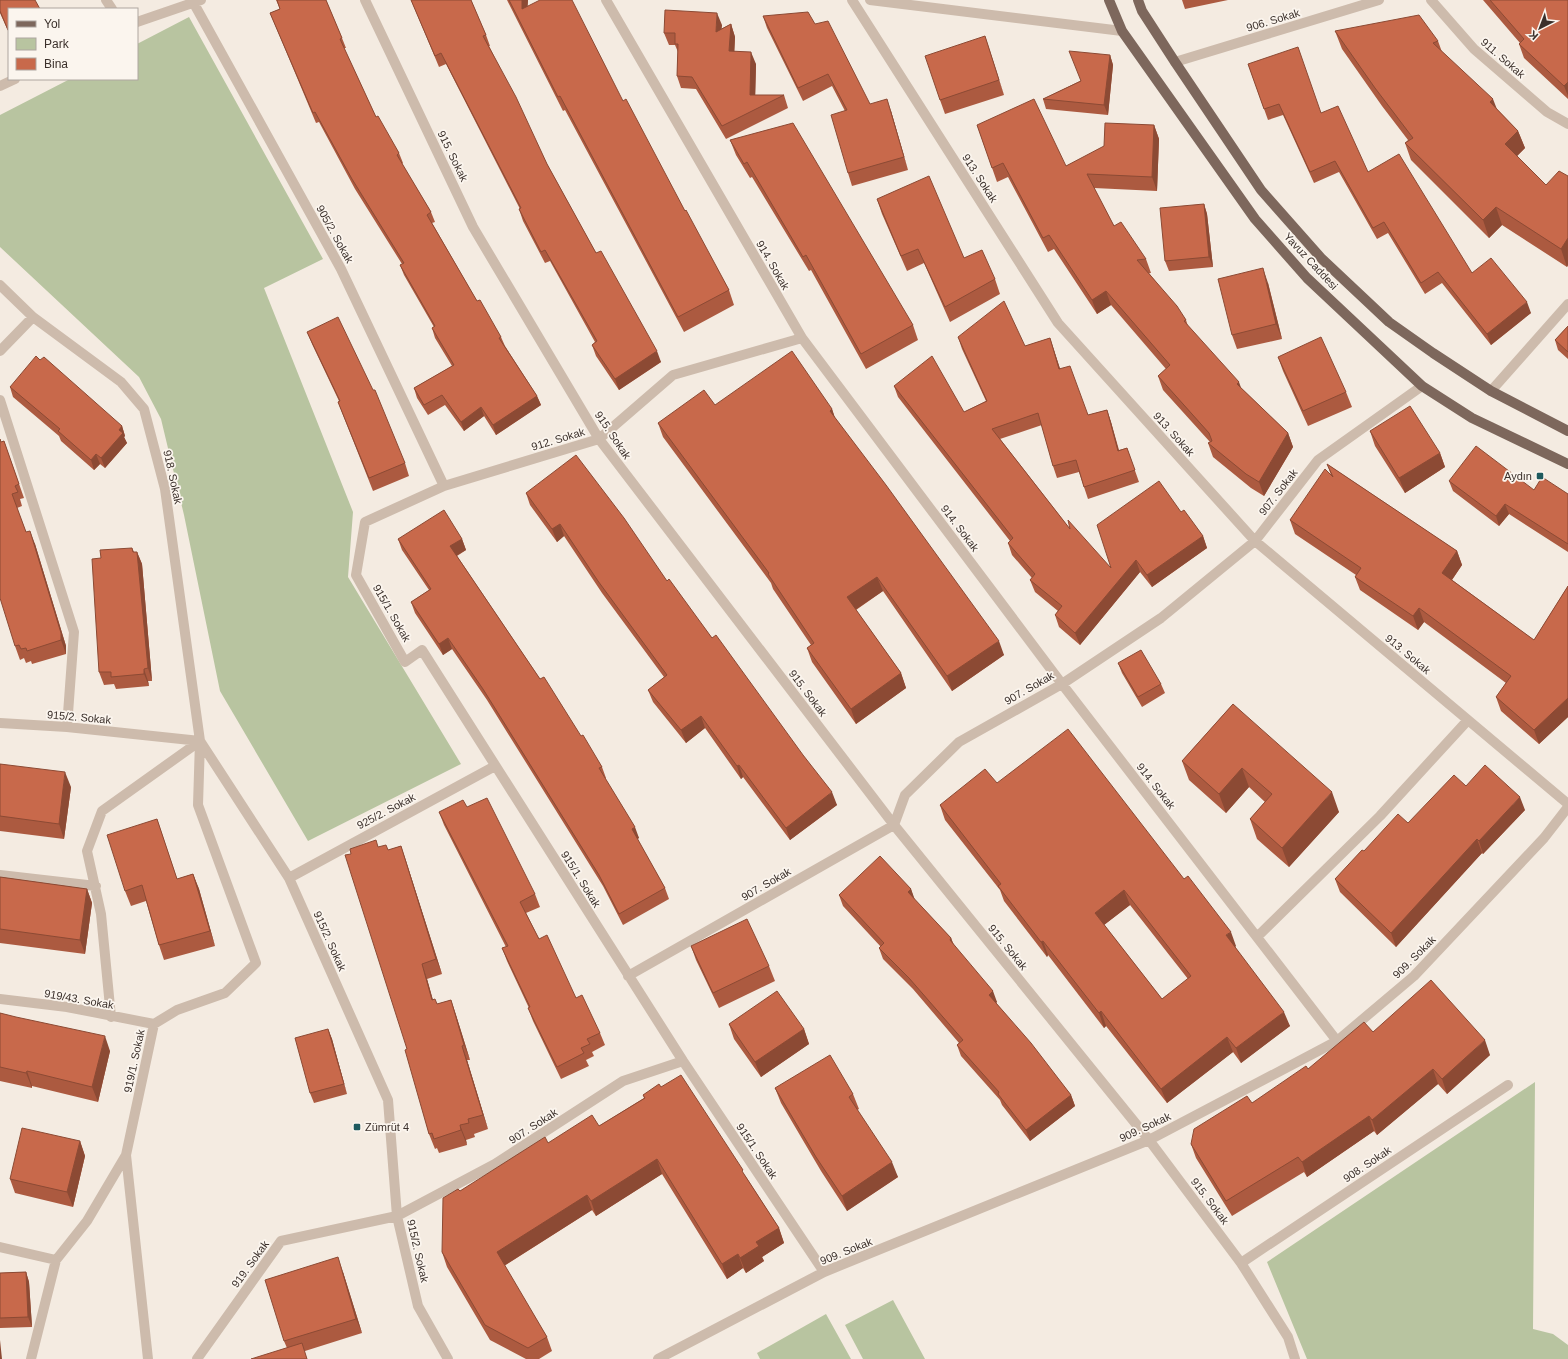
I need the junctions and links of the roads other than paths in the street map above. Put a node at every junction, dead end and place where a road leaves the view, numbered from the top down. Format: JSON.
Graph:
{"nodes":[{"id":1,"x":365,"y":0,"type":"edge"},
{"id":2,"x":606,"y":0,"type":"edge"},
{"id":3,"x":852,"y":0,"type":"edge"},
{"id":4,"x":870,"y":0,"type":"edge"},
{"id":5,"x":1109,"y":0,"type":"edge"},
{"id":6,"x":1138,"y":0,"type":"edge"},
{"id":7,"x":1379,"y":0,"type":"edge"},
{"id":8,"x":1431,"y":0,"type":"edge"},
{"id":9,"x":195,"y":1,"type":"edge"},
{"id":10,"x":138,"y":22,"type":"edge"},
{"id":11,"x":1122,"y":31,"type":"junction"},
{"id":12,"x":1175,"y":62,"type":"junction"},
{"id":13,"x":13,"y":80,"type":"edge"},
{"id":14,"x":0,"y":86,"type":"edge"},
{"id":15,"x":1568,"y":124,"type":"edge"},
{"id":16,"x":0,"y":285,"type":"edge"},
{"id":17,"x":1568,"y":304,"type":"edge"},
{"id":18,"x":33,"y":317,"type":"junction"},
{"id":19,"x":802,"y":338,"type":"junction"},
{"id":20,"x":0,"y":350,"type":"edge"},
{"id":21,"x":1422,"y":386,"type":"junction"},
{"id":22,"x":1491,"y":392,"type":"junction"},
{"id":23,"x":0,"y":400,"type":"edge"},
{"id":24,"x":1568,"y":431,"type":"edge"},
{"id":25,"x":599,"y":439,"type":"junction"},
{"id":26,"x":1568,"y":464,"type":"edge"},
{"id":27,"x":444,"y":486,"type":"junction"},
{"id":28,"x":374,"y":518,"type":"joint"},
{"id":29,"x":1255,"y":541,"type":"junction"},
{"id":30,"x":1062,"y":684,"type":"junction"},
{"id":31,"x":1468,"y":720,"type":"junction"},
{"id":32,"x":0,"y":723,"type":"edge"},
{"id":33,"x":67,"y":727,"type":"junction"},
{"id":34,"x":200,"y":741,"type":"junction"},
{"id":35,"x":495,"y":766,"type":"junction"},
{"id":36,"x":1568,"y":805,"type":"edge"},
{"id":37,"x":894,"y":825,"type":"junction"},
{"id":38,"x":0,"y":875,"type":"edge"},
{"id":39,"x":289,"y":878,"type":"junction"},
{"id":40,"x":96,"y":886,"type":"junction"},
{"id":41,"x":1257,"y":937,"type":"junction"},
{"id":42,"x":628,"y":976,"type":"junction"},
{"id":43,"x":0,"y":999,"type":"edge"},
{"id":44,"x":111,"y":1017,"type":"junction"},
{"id":45,"x":154,"y":1024,"type":"junction"},
{"id":46,"x":1337,"y":1041,"type":"junction"},
{"id":47,"x":683,"y":1061,"type":"junction"},
{"id":48,"x":1508,"y":1085,"type":"dead end"},
{"id":49,"x":1149,"y":1140,"type":"junction"},
{"id":50,"x":126,"y":1155,"type":"junction"},
{"id":51,"x":398,"y":1216,"type":"junction"},
{"id":52,"x":0,"y":1246,"type":"edge"},
{"id":53,"x":56,"y":1260,"type":"junction"},
{"id":54,"x":1241,"y":1264,"type":"junction"},
{"id":55,"x":824,"y":1272,"type":"junction"},
{"id":56,"x":31,"y":1359,"type":"edge"},
{"id":57,"x":148,"y":1359,"type":"edge"},
{"id":58,"x":197,"y":1359,"type":"edge"},
{"id":59,"x":448,"y":1359,"type":"edge"},
{"id":60,"x":658,"y":1359,"type":"edge"},
{"id":61,"x":1295,"y":1359,"type":"edge"}],
"edges":[{"from":1,"to":25,"type":"street","name":"915. Sokak"},
{"from":2,"to":19,"type":"street","name":"914. Sokak"},
{"from":3,"to":29,"type":"street","name":"913. Sokak"},
{"from":4,"to":11,"type":"street"},
{"from":5,"to":11,"type":"main road","name":"Yavuz Caddesi"},
{"from":6,"to":12,"type":"main road","name":"Yavuz Caddesi"},
{"from":7,"to":12,"type":"street","name":"906. Sokak"},
{"from":8,"to":15,"type":"street","name":"911. Sokak"},
{"from":9,"to":10,"type":"street"},
{"from":9,"to":27,"type":"street","name":"905/2. Sokak"},
{"from":11,"to":21,"type":"main road","name":"Yavuz Caddesi"},
{"from":12,"to":22,"type":"main road","name":"Yavuz Caddesi"},
{"from":13,"to":14,"type":"street"},
{"from":16,"to":18,"type":"street","name":"918. Sokak"},
{"from":17,"to":22,"type":"street"},
{"from":18,"to":20,"type":"street"},
{"from":18,"to":34,"type":"street","name":"918. Sokak"},
{"from":19,"to":25,"type":"street","name":"912. Sokak"},
{"from":19,"to":30,"type":"street","name":"914. Sokak"},
{"from":21,"to":26,"type":"main road","name":"Yavuz Caddesi"},
{"from":21,"to":29,"type":"street","name":"907. Sokak"},
{"from":22,"to":24,"type":"main road","name":"Yavuz Caddesi"},
{"from":23,"to":33,"type":"street"},
{"from":25,"to":27,"type":"street","name":"912. Sokak"},
{"from":25,"to":37,"type":"street","name":"915. Sokak"},
{"from":27,"to":28,"type":"street","name":"912. Sokak"},
{"from":28,"to":35,"type":"street","name":"915/1. Sokak"},
{"from":29,"to":30,"type":"street","name":"907. Sokak"},
{"from":29,"to":31,"type":"street","name":"913. Sokak"},
{"from":30,"to":37,"type":"street","name":"907. Sokak"},
{"from":30,"to":41,"type":"street","name":"914. Sokak"},
{"from":31,"to":36,"type":"street","name":"913. Sokak"},
{"from":31,"to":41,"type":"street"},
{"from":32,"to":33,"type":"street","name":"915/2. Sokak"},
{"from":33,"to":34,"type":"street","name":"915/2. Sokak"},
{"from":34,"to":39,"type":"street","name":"915/2. Sokak"},
{"from":34,"to":40,"type":"street"},
{"from":34,"to":45,"type":"street","name":"919/1. Sokak"},
{"from":35,"to":39,"type":"street","name":"925/2. Sokak"},
{"from":35,"to":42,"type":"street","name":"915/1. Sokak"},
{"from":36,"to":46,"type":"street","name":"909. Sokak"},
{"from":37,"to":42,"type":"street","name":"907. Sokak"},
{"from":37,"to":49,"type":"street","name":"915. Sokak"},
{"from":38,"to":40,"type":"street"},
{"from":39,"to":51,"type":"street","name":"915/2. Sokak"},
{"from":40,"to":44,"type":"street"},
{"from":41,"to":46,"type":"street","name":"914. Sokak"},
{"from":42,"to":47,"type":"street","name":"915/1. Sokak"},
{"from":43,"to":44,"type":"street","name":"919/43. Sokak"},
{"from":44,"to":45,"type":"street","name":"919/43. Sokak"},
{"from":45,"to":50,"type":"street","name":"919/1. Sokak"},
{"from":46,"to":49,"type":"street","name":"909. Sokak"},
{"from":47,"to":51,"type":"street","name":"907. Sokak"},
{"from":47,"to":55,"type":"street","name":"915/1. Sokak"},
{"from":48,"to":54,"type":"street","name":"908. Sokak"},
{"from":49,"to":54,"type":"street","name":"915. Sokak"},
{"from":49,"to":55,"type":"street","name":"909. Sokak"},
{"from":50,"to":53,"type":"street","name":"919/1. Sokak"},
{"from":50,"to":57,"type":"street"},
{"from":51,"to":58,"type":"street","name":"919. Sokak"},
{"from":51,"to":59,"type":"street","name":"915/2. Sokak"},
{"from":52,"to":53,"type":"street"},
{"from":53,"to":56,"type":"street","name":"919/1. Sokak"},
{"from":54,"to":61,"type":"street","name":"915. Sokak"},
{"from":55,"to":60,"type":"street","name":"909. Sokak"}]}
